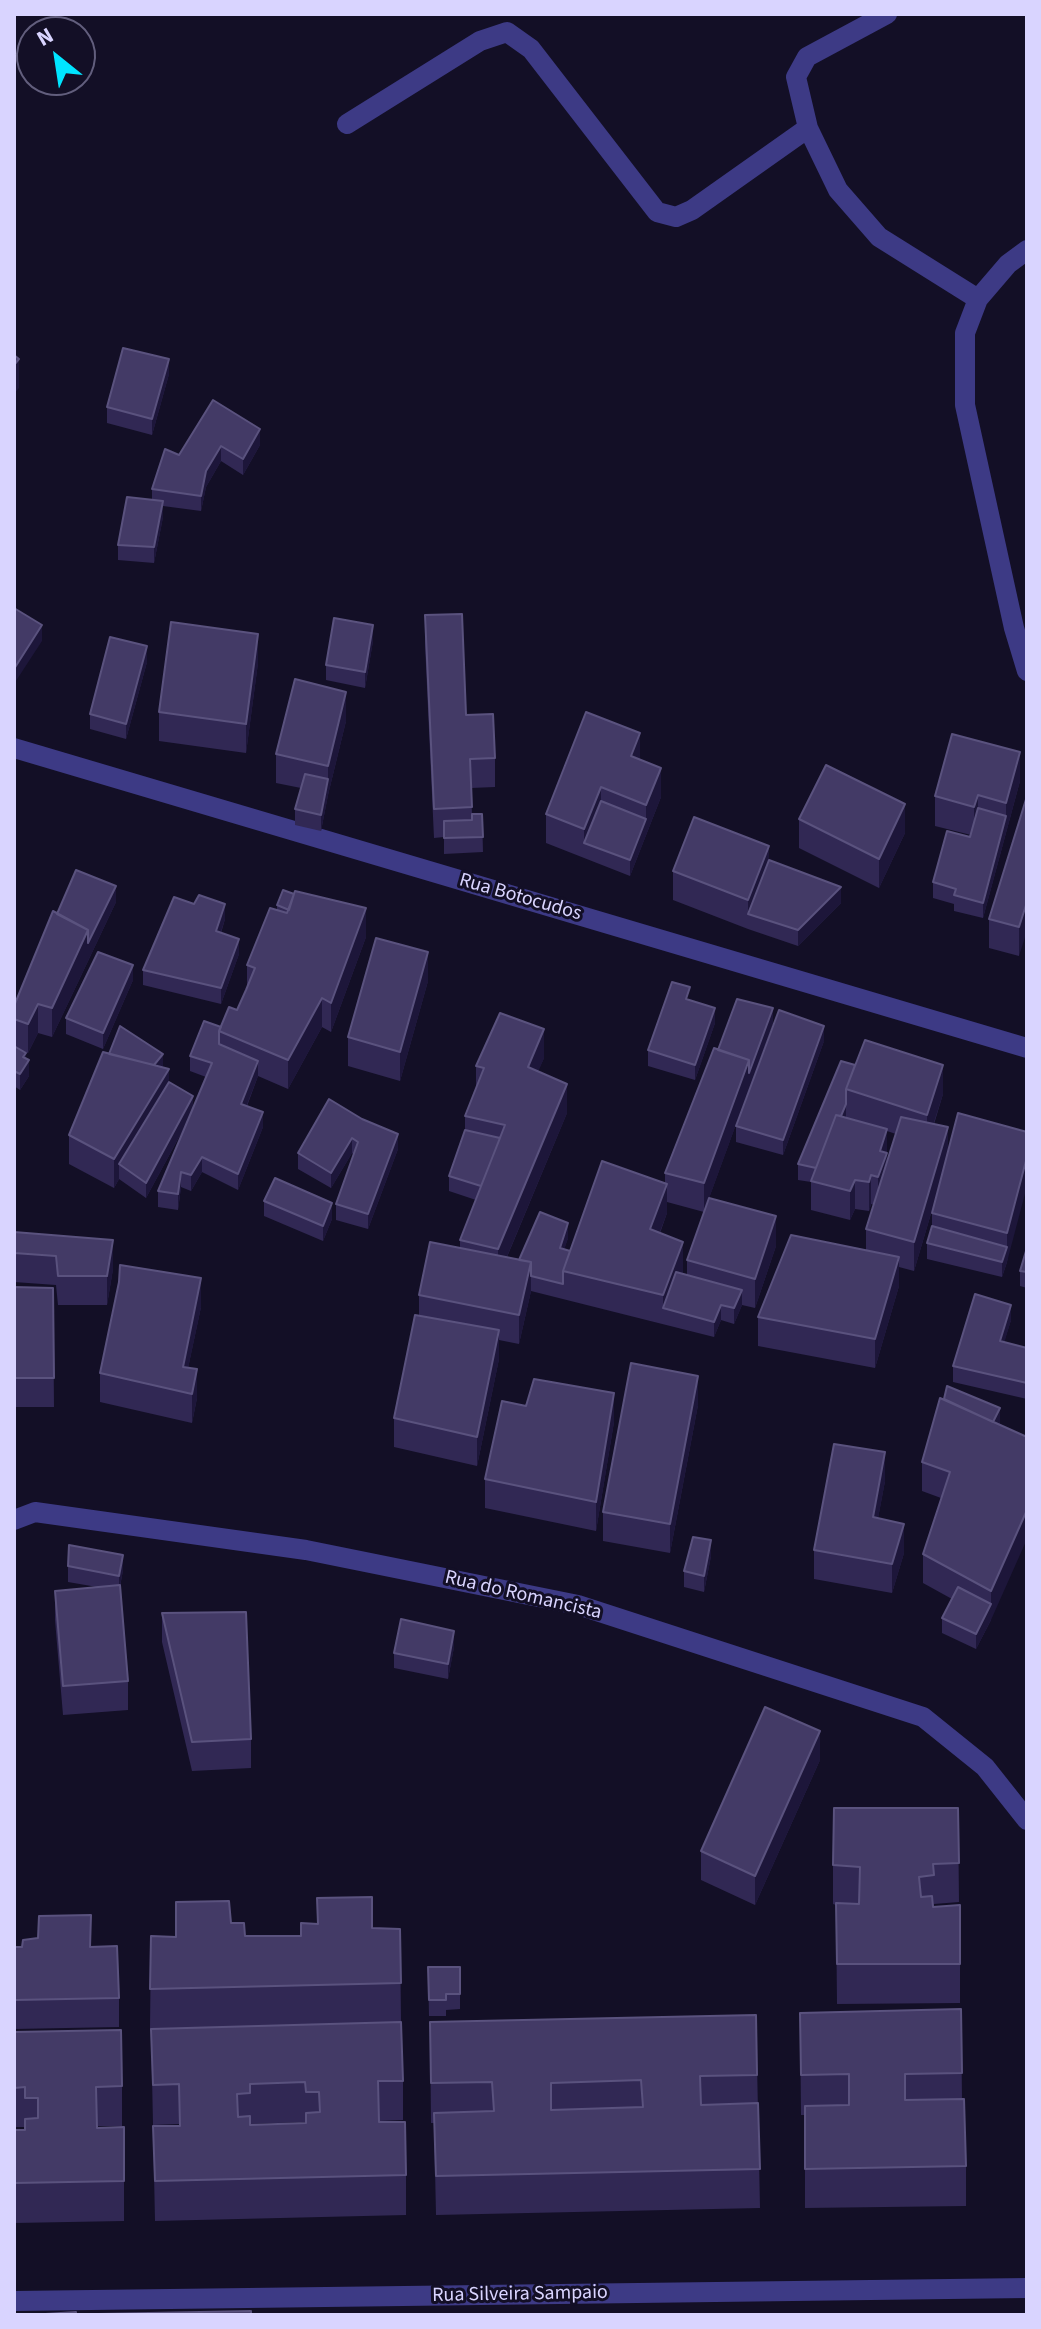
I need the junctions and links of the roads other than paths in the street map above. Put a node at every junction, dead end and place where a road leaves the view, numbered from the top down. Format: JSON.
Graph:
{"nodes":[{"id":1,"x":887,"y":14,"type":"edge"},
{"id":2,"x":347,"y":124,"type":"dead end"},
{"id":3,"x":808,"y":128,"type":"junction"},
{"id":4,"x":1027,"y":250,"type":"edge"},
{"id":5,"x":978,"y":299,"type":"junction"},
{"id":6,"x":1027,"y":671,"type":"edge"},
{"id":7,"x":14,"y":748,"type":"edge"},
{"id":8,"x":1027,"y":1048,"type":"edge"},
{"id":9,"x":14,"y":1520,"type":"edge"},
{"id":10,"x":1027,"y":1820,"type":"edge"},
{"id":11,"x":1027,"y":2288,"type":"edge"},
{"id":12,"x":14,"y":2301,"type":"edge"}],
"edges":[{"from":1,"to":3,"type":"street"},
{"from":2,"to":3,"type":"street"},
{"from":3,"to":5,"type":"street"},
{"from":4,"to":5,"type":"street"},
{"from":5,"to":6,"type":"street"},
{"from":7,"to":8,"type":"street","name":"Rua Botocudos"},
{"from":9,"to":10,"type":"street","name":"Rua do Romancista"},
{"from":11,"to":12,"type":"street","name":"Rua Silveira Sampaio"}]}
